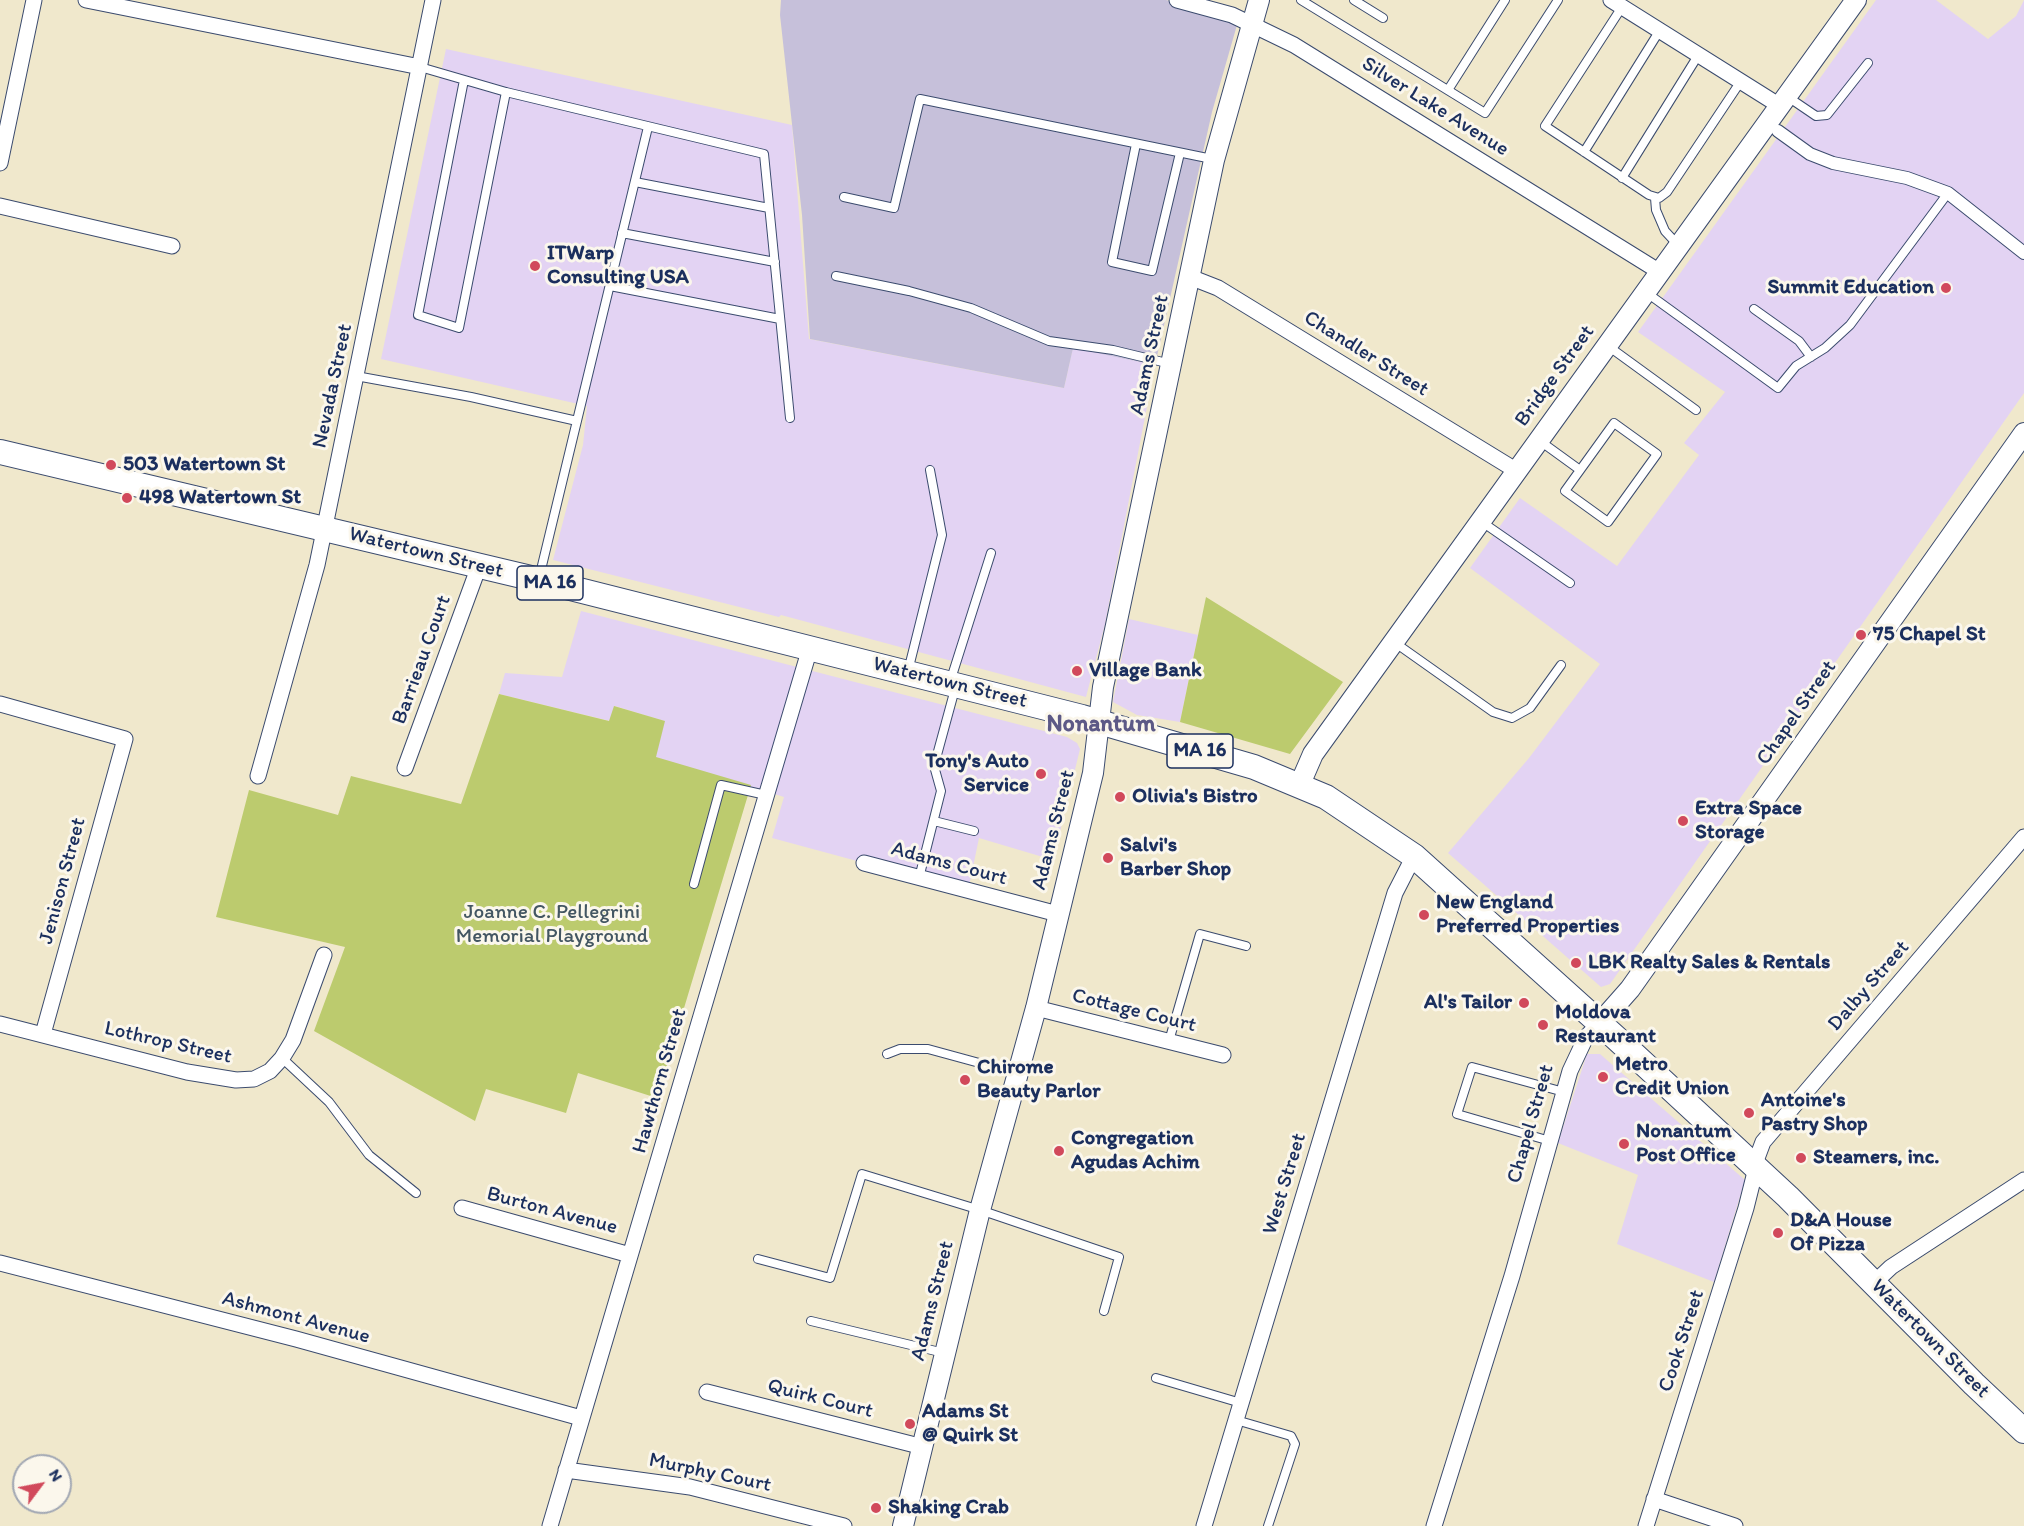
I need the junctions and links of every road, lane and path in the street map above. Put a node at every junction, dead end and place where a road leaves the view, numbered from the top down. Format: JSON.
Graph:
{"nodes":[{"id":1,"x":34,"y":0,"type":"edge"},
{"id":2,"x":86,"y":0,"type":"edge"},
{"id":3,"x":433,"y":0,"type":"edge"},
{"id":4,"x":1177,"y":0,"type":"edge"},
{"id":5,"x":1259,"y":0,"type":"edge"},
{"id":6,"x":1301,"y":0,"type":"edge"},
{"id":7,"x":1354,"y":0,"type":"edge"},
{"id":8,"x":1505,"y":0,"type":"edge"},
{"id":9,"x":1558,"y":0,"type":"edge"},
{"id":10,"x":1856,"y":0,"type":"edge"},
{"id":11,"x":1617,"y":3,"type":"edge"},
{"id":12,"x":1383,"y":18,"type":"dead end"},
{"id":13,"x":1252,"y":24,"type":"junction"},
{"id":14,"x":1660,"y":30,"type":"junction"},
{"id":15,"x":1699,"y":54,"type":"junction"},
{"id":16,"x":1869,"y":63,"type":"dead end"},
{"id":17,"x":420,"y":67,"type":"junction"},
{"id":18,"x":464,"y":80,"type":"junction"},
{"id":19,"x":1741,"y":80,"type":"junction"},
{"id":20,"x":1448,"y":90,"type":"junction"},
{"id":21,"x":506,"y":92,"type":"junction"},
{"id":22,"x":1783,"y":101,"type":"junction"},
{"id":23,"x":648,"y":127,"type":"junction"},
{"id":24,"x":1778,"y":131,"type":"dead end"},
{"id":25,"x":1136,"y":144,"type":"junction"},
{"id":26,"x":1584,"y":152,"type":"junction"},
{"id":27,"x":1180,"y":153,"type":"junction"},
{"id":28,"x":1214,"y":160,"type":"junction"},
{"id":29,"x":0,"y":164,"type":"edge"},
{"id":30,"x":1622,"y":178,"type":"junction"},
{"id":31,"x":635,"y":182,"type":"junction"},
{"id":32,"x":1948,"y":193,"type":"junction"},
{"id":33,"x":844,"y":197,"type":"dead end"},
{"id":34,"x":1655,"y":198,"type":"junction"},
{"id":35,"x":0,"y":206,"type":"edge"},
{"id":36,"x":769,"y":208,"type":"junction"},
{"id":37,"x":622,"y":233,"type":"junction"},
{"id":38,"x":172,"y":246,"type":"dead end"},
{"id":39,"x":1679,"y":246,"type":"junction"},
{"id":40,"x":2024,"y":253,"type":"edge"},
{"id":41,"x":775,"y":262,"type":"junction"},
{"id":42,"x":1660,"y":272,"type":"junction"},
{"id":43,"x":836,"y":276,"type":"dead end"},
{"id":44,"x":1190,"y":277,"type":"junction"},
{"id":45,"x":610,"y":286,"type":"junction"},
{"id":46,"x":1646,"y":292,"type":"junction"},
{"id":47,"x":1754,"y":309,"type":"dead end"},
{"id":48,"x":780,"y":319,"type":"junction"},
{"id":49,"x":1607,"y":345,"type":"junction"},
{"id":50,"x":1811,"y":357,"type":"junction"},
{"id":51,"x":1173,"y":364,"type":"junction"},
{"id":52,"x":356,"y":376,"type":"junction"},
{"id":53,"x":1696,"y":410,"type":"dead end"},
{"id":54,"x":790,"y":418,"type":"dead end"},
{"id":55,"x":577,"y":421,"type":"junction"},
{"id":56,"x":2024,"y":433,"type":"edge"},
{"id":57,"x":1539,"y":441,"type":"junction"},
{"id":58,"x":0,"y":452,"type":"edge"},
{"id":59,"x":930,"y":470,"type":"dead end"},
{"id":60,"x":1580,"y":470,"type":"junction"},
{"id":61,"x":1517,"y":471,"type":"junction"},
{"id":62,"x":1480,"y":521,"type":"junction"},
{"id":63,"x":325,"y":529,"type":"junction"},
{"id":64,"x":991,"y":553,"type":"dead end"},
{"id":65,"x":479,"y":566,"type":"junction"},
{"id":66,"x":539,"y":580,"type":"junction"},
{"id":67,"x":1570,"y":583,"type":"dead end"},
{"id":68,"x":1393,"y":642,"type":"junction"},
{"id":69,"x":810,"y":648,"type":"junction"},
{"id":70,"x":1561,"y":665,"type":"dead end"},
{"id":71,"x":907,"y":672,"type":"junction"},
{"id":72,"x":953,"y":684,"type":"junction"},
{"id":73,"x":0,"y":704,"type":"edge"},
{"id":74,"x":1099,"y":722,"type":"junction"},
{"id":75,"x":405,"y":768,"type":"dead end"},
{"id":76,"x":258,"y":776,"type":"dead end"},
{"id":77,"x":1300,"y":784,"type":"junction"},
{"id":78,"x":766,"y":795,"type":"junction"},
{"id":79,"x":934,"y":820,"type":"junction"},
{"id":80,"x":974,"y":831,"type":"dead end"},
{"id":81,"x":2024,"y":837,"type":"edge"},
{"id":82,"x":1414,"y":856,"type":"junction"},
{"id":83,"x":864,"y":863,"type":"dead end"},
{"id":84,"x":919,"y":878,"type":"junction"},
{"id":85,"x":694,"y":884,"type":"dead end"},
{"id":86,"x":1058,"y":914,"type":"junction"},
{"id":87,"x":1246,"y":946,"type":"dead end"},
{"id":88,"x":324,"y":955,"type":"dead end"},
{"id":89,"x":1036,"y":1008,"type":"junction"},
{"id":90,"x":1600,"y":1023,"type":"junction"},
{"id":91,"x":0,"y":1024,"type":"edge"},
{"id":92,"x":43,"y":1034,"type":"junction"},
{"id":93,"x":1169,"y":1041,"type":"junction"},
{"id":94,"x":887,"y":1054,"type":"dead end"},
{"id":95,"x":1223,"y":1055,"type":"dead end"},
{"id":96,"x":282,"y":1058,"type":"junction"},
{"id":97,"x":1018,"y":1074,"type":"junction"},
{"id":98,"x":1564,"y":1092,"type":"junction"},
{"id":99,"x":1550,"y":1141,"type":"junction"},
{"id":100,"x":1755,"y":1167,"type":"junction"},
{"id":101,"x":2024,"y":1180,"type":"edge"},
{"id":102,"x":416,"y":1193,"type":"dead end"},
{"id":103,"x":462,"y":1208,"type":"dead end"},
{"id":104,"x":980,"y":1210,"type":"junction"},
{"id":105,"x":630,"y":1255,"type":"junction"},
{"id":106,"x":758,"y":1259,"type":"dead end"},
{"id":107,"x":0,"y":1263,"type":"edge"},
{"id":108,"x":1874,"y":1283,"type":"junction"},
{"id":109,"x":1104,"y":1311,"type":"dead end"},
{"id":110,"x":811,"y":1321,"type":"dead end"},
{"id":111,"x":945,"y":1353,"type":"junction"},
{"id":112,"x":1156,"y":1377,"type":"dead end"},
{"id":113,"x":707,"y":1392,"type":"dead end"},
{"id":114,"x":1241,"y":1403,"type":"junction"},
{"id":115,"x":581,"y":1418,"type":"junction"},
{"id":116,"x":1236,"y":1420,"type":"junction"},
{"id":117,"x":2024,"y":1431,"type":"edge"},
{"id":118,"x":922,"y":1447,"type":"junction"},
{"id":119,"x":566,"y":1470,"type":"junction"},
{"id":120,"x":1654,"y":1499,"type":"junction"},
{"id":121,"x":550,"y":1526,"type":"edge"},
{"id":122,"x":844,"y":1526,"type":"edge"},
{"id":123,"x":903,"y":1526,"type":"edge"},
{"id":124,"x":1204,"y":1526,"type":"edge"},
{"id":125,"x":1268,"y":1526,"type":"edge"},
{"id":126,"x":1434,"y":1526,"type":"edge"},
{"id":127,"x":1646,"y":1526,"type":"edge"},
{"id":128,"x":1735,"y":1526,"type":"edge"}],
"edges":[{"from":1,"to":29,"type":"street"},
{"from":2,"to":17,"type":"street"},
{"from":3,"to":17,"type":"street","name":"Nevada Street"},
{"from":4,"to":13,"type":"street","name":"Silver Lake Avenue"},
{"from":5,"to":13,"type":"street","name":"Adams Street"},
{"from":6,"to":20,"type":"lane"},
{"from":7,"to":12,"type":"lane"},
{"from":8,"to":20,"type":"lane"},
{"from":9,"to":20,"type":"lane"},
{"from":10,"to":22,"type":"street","name":"Bridge Street"},
{"from":11,"to":14,"type":"street"},
{"from":11,"to":26,"type":"lane"},
{"from":13,"to":28,"type":"street","name":"Adams Street"},
{"from":13,"to":42,"type":"street","name":"Silver Lake Avenue"},
{"from":14,"to":15,"type":"street"},
{"from":14,"to":26,"type":"lane"},
{"from":15,"to":19,"type":"street"},
{"from":15,"to":30,"type":"lane"},
{"from":16,"to":22,"type":"lane"},
{"from":17,"to":18,"type":"lane"},
{"from":17,"to":52,"type":"street","name":"Nevada Street"},
{"from":18,"to":21,"type":"lane"},
{"from":18,"to":21,"type":"lane"},
{"from":19,"to":22,"type":"street"},
{"from":19,"to":34,"type":"lane"},
{"from":21,"to":23,"type":"lane"},
{"from":22,"to":39,"type":"street","name":"Bridge Street"},
{"from":23,"to":31,"type":"lane"},
{"from":23,"to":36,"type":"lane"},
{"from":24,"to":32,"type":"street"},
{"from":25,"to":27,"type":"lane"},
{"from":25,"to":27,"type":"lane"},
{"from":25,"to":33,"type":"lane"},
{"from":26,"to":30,"type":"lane"},
{"from":27,"to":28,"type":"lane"},
{"from":28,"to":44,"type":"street","name":"Adams Street"},
{"from":30,"to":34,"type":"lane"},
{"from":31,"to":36,"type":"lane"},
{"from":31,"to":37,"type":"lane"},
{"from":32,"to":40,"type":"street"},
{"from":32,"to":50,"type":"lane"},
{"from":34,"to":39,"type":"lane"},
{"from":35,"to":38,"type":"street"},
{"from":36,"to":41,"type":"lane"},
{"from":37,"to":41,"type":"lane"},
{"from":37,"to":45,"type":"lane"},
{"from":39,"to":42,"type":"street","name":"Bridge Street"},
{"from":41,"to":48,"type":"lane"},
{"from":42,"to":46,"type":"street","name":"Bridge Street"},
{"from":43,"to":51,"type":"lane"},
{"from":44,"to":51,"type":"street","name":"Adams Street"},
{"from":44,"to":61,"type":"street","name":"Chandler Street"},
{"from":45,"to":48,"type":"lane"},
{"from":45,"to":55,"type":"lane"},
{"from":46,"to":49,"type":"street","name":"Bridge Street"},
{"from":46,"to":50,"type":"lane"},
{"from":47,"to":50,"type":"lane"},
{"from":48,"to":54,"type":"lane"},
{"from":49,"to":53,"type":"lane"},
{"from":49,"to":57,"type":"street","name":"Bridge Street"},
{"from":51,"to":74,"type":"street","name":"Adams Street"},
{"from":52,"to":55,"type":"lane"},
{"from":52,"to":63,"type":"street","name":"Nevada Street"},
{"from":55,"to":66,"type":"lane"},
{"from":56,"to":90,"type":"street","name":"Chapel Street"},
{"from":57,"to":60,"type":"lane"},
{"from":57,"to":61,"type":"street","name":"Bridge Street"},
{"from":58,"to":63,"type":"main road","name":"Watertown Street","number":"MA 16"},
{"from":59,"to":71,"type":"lane"},
{"from":60,"to":60,"type":"lane"},
{"from":61,"to":62,"type":"street","name":"Bridge Street"},
{"from":62,"to":67,"type":"lane"},
{"from":62,"to":68,"type":"street","name":"Bridge Street"},
{"from":63,"to":65,"type":"main road","name":"Watertown Street","number":"MA 16"},
{"from":63,"to":76,"type":"street","name":"Nevada Street"},
{"from":64,"to":72,"type":"lane"},
{"from":65,"to":66,"type":"main road","name":"Watertown Street","number":"MA 16"},
{"from":65,"to":75,"type":"street","name":"Barrieau Court"},
{"from":66,"to":69,"type":"main road","name":"Watertown Street","number":"MA 16"},
{"from":68,"to":70,"type":"lane"},
{"from":68,"to":77,"type":"street","name":"Bridge Street"},
{"from":69,"to":71,"type":"main road","name":"Watertown Street","number":"MA 16"},
{"from":69,"to":78,"type":"street","name":"Hawthorn Street"},
{"from":71,"to":72,"type":"main road","name":"Watertown Street","number":"MA 16"},
{"from":72,"to":74,"type":"main road","name":"Watertown Street","number":"MA 16"},
{"from":72,"to":79,"type":"lane"},
{"from":73,"to":92,"type":"street","name":"Jenison Street"},
{"from":74,"to":77,"type":"main road","name":"Watertown Street","number":"MA 16"},
{"from":74,"to":86,"type":"street","name":"Adams Street"},
{"from":77,"to":82,"type":"main road","name":"Watertown Street","number":"MA 16"},
{"from":78,"to":85,"type":"lane"},
{"from":78,"to":105,"type":"street","name":"Hawthorn Street"},
{"from":79,"to":80,"type":"lane"},
{"from":79,"to":84,"type":"lane"},
{"from":81,"to":100,"type":"street","name":"Dalby Street"},
{"from":82,"to":90,"type":"main road","name":"Watertown Street","number":"MA 16"},
{"from":82,"to":114,"type":"street","name":"West Street"},
{"from":83,"to":84,"type":"street","name":"Adams Court"},
{"from":84,"to":86,"type":"street","name":"Adams Court"},
{"from":86,"to":89,"type":"street","name":"Adams Street"},
{"from":87,"to":93,"type":"lane"},
{"from":88,"to":96,"type":"street","name":"Lothrop Street"},
{"from":89,"to":93,"type":"street","name":"Cottage Court"},
{"from":89,"to":97,"type":"street","name":"Adams Street"},
{"from":90,"to":98,"type":"street","name":"Chapel Street"},
{"from":90,"to":100,"type":"main road","name":"Watertown Street","number":"MA 16"},
{"from":91,"to":92,"type":"street","name":"Lothrop Street"},
{"from":92,"to":96,"type":"street","name":"Lothrop Street"},
{"from":93,"to":95,"type":"street","name":"Cottage Court"},
{"from":94,"to":97,"type":"lane"},
{"from":96,"to":102,"type":"lane"},
{"from":97,"to":104,"type":"street","name":"Adams Street"},
{"from":98,"to":99,"type":"street","name":"Chapel Street"},
{"from":98,"to":99,"type":"lane"},
{"from":99,"to":126,"type":"street","name":"Chapel Street"},
{"from":100,"to":108,"type":"main road","name":"Watertown Street","number":"MA 16"},
{"from":100,"to":120,"type":"street","name":"Cook Street"},
{"from":101,"to":108,"type":"street"},
{"from":103,"to":105,"type":"street","name":"Burton Avenue"},
{"from":104,"to":106,"type":"lane"},
{"from":104,"to":109,"type":"lane"},
{"from":104,"to":111,"type":"street","name":"Adams Street"},
{"from":105,"to":115,"type":"street","name":"Hawthorn Street"},
{"from":107,"to":115,"type":"street","name":"Ashmont Avenue"},
{"from":108,"to":117,"type":"main road","name":"Watertown Street","number":"MA 16"},
{"from":110,"to":111,"type":"lane"},
{"from":111,"to":118,"type":"street","name":"Adams Street"},
{"from":112,"to":114,"type":"lane"},
{"from":113,"to":118,"type":"street","name":"Quirk Court"},
{"from":114,"to":116,"type":"street","name":"West Street"},
{"from":115,"to":119,"type":"street","name":"Hawthorn Street"},
{"from":116,"to":124,"type":"street","name":"West Street"},
{"from":116,"to":125,"type":"lane"},
{"from":118,"to":123,"type":"street","name":"Adams Street"},
{"from":119,"to":121,"type":"street","name":"Hawthorn Street"},
{"from":119,"to":122,"type":"street","name":"Murphy Court"},
{"from":120,"to":127,"type":"street","name":"Cook Street"},
{"from":120,"to":128,"type":"street"}]}
